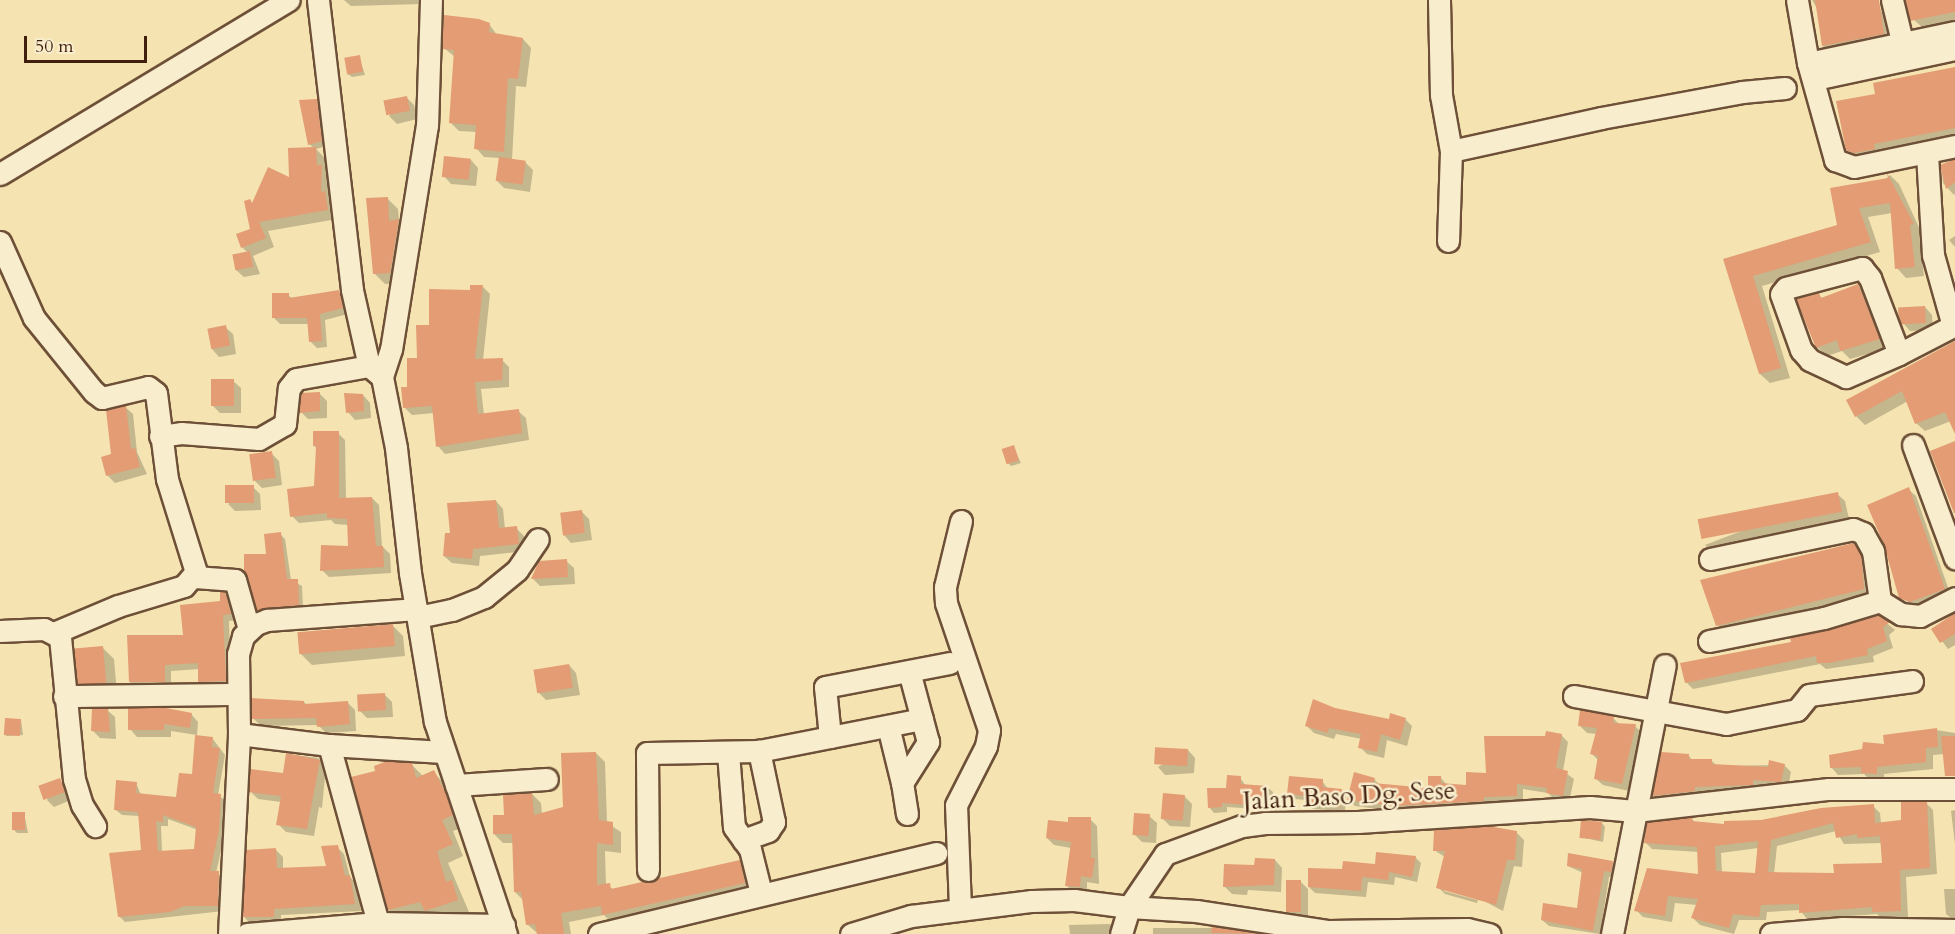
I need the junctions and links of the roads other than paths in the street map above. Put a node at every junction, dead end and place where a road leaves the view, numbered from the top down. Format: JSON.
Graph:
{"nodes":[{"id":1,"x":289,"y":0,"type":"edge"},
{"id":2,"x":318,"y":0,"type":"edge"},
{"id":3,"x":431,"y":0,"type":"edge"},
{"id":4,"x":1439,"y":0,"type":"edge"},
{"id":5,"x":1797,"y":0,"type":"edge"},
{"id":6,"x":1892,"y":0,"type":"edge"},
{"id":7,"x":1955,"y":32,"type":"edge"},
{"id":8,"x":1955,"y":49,"type":"edge"},
{"id":9,"x":1906,"y":53,"type":"junction"},
{"id":10,"x":1811,"y":71,"type":"junction"},
{"id":11,"x":1785,"y":88,"type":"dead end"},
{"id":12,"x":1955,"y":146,"type":"edge"},
{"id":13,"x":1451,"y":151,"type":"junction"},
{"id":14,"x":1927,"y":153,"type":"junction"},
{"id":15,"x":0,"y":174,"type":"edge"},
{"id":16,"x":1448,"y":241,"type":"dead end"},
{"id":17,"x":0,"y":242,"type":"edge"},
{"id":18,"x":1933,"y":255,"type":"junction"},
{"id":19,"x":1955,"y":275,"type":"edge"},
{"id":20,"x":1954,"y":326,"type":"edge"},
{"id":21,"x":1899,"y":354,"type":"junction"},
{"id":22,"x":376,"y":371,"type":"junction"},
{"id":23,"x":160,"y":436,"type":"junction"},
{"id":24,"x":1913,"y":445,"type":"dead end"},
{"id":25,"x":961,"y":521,"type":"dead end"},
{"id":26,"x":538,"y":539,"type":"dead end"},
{"id":27,"x":1955,"y":558,"type":"edge"},
{"id":28,"x":1710,"y":559,"type":"dead end"},
{"id":29,"x":195,"y":577,"type":"junction"},
{"id":30,"x":1955,"y":598,"type":"edge"},
{"id":31,"x":1880,"y":601,"type":"junction"},
{"id":32,"x":418,"y":613,"type":"junction"},
{"id":33,"x":249,"y":628,"type":"junction"},
{"id":34,"x":0,"y":631,"type":"edge"},
{"id":35,"x":56,"y":632,"type":"junction"},
{"id":36,"x":1709,"y":641,"type":"dead end"},
{"id":37,"x":950,"y":663,"type":"dead end"},
{"id":38,"x":1665,"y":664,"type":"dead end"},
{"id":39,"x":909,"y":671,"type":"junction"},
{"id":40,"x":1912,"y":681,"type":"dead end"},
{"id":41,"x":238,"y":694,"type":"junction"},
{"id":42,"x":64,"y":696,"type":"junction"},
{"id":43,"x":1574,"y":696,"type":"dead end"},
{"id":44,"x":1656,"y":712,"type":"junction"},
{"id":45,"x":922,"y":719,"type":"junction"},
{"id":46,"x":888,"y":726,"type":"junction"},
{"id":47,"x":239,"y":734,"type":"junction"},
{"id":48,"x":830,"y":737,"type":"junction"},
{"id":49,"x":329,"y":745,"type":"junction"},
{"id":50,"x":759,"y":751,"type":"junction"},
{"id":51,"x":443,"y":752,"type":"junction"},
{"id":52,"x":728,"y":753,"type":"junction"},
{"id":53,"x":547,"y":779,"type":"dead end"},
{"id":54,"x":902,"y":783,"type":"junction"},
{"id":55,"x":456,"y":785,"type":"junction"},
{"id":56,"x":1955,"y":789,"type":"edge"},
{"id":57,"x":1635,"y":811,"type":"junction"},
{"id":58,"x":907,"y":814,"type":"dead end"},
{"id":59,"x":95,"y":826,"type":"dead end"},
{"id":60,"x":743,"y":840,"type":"junction"},
{"id":61,"x":936,"y":853,"type":"dead end"},
{"id":62,"x":648,"y":870,"type":"dead end"},
{"id":63,"x":761,"y":893,"type":"junction"},
{"id":64,"x":1130,"y":907,"type":"junction"},
{"id":65,"x":960,"y":908,"type":"junction"},
{"id":66,"x":373,"y":927,"type":"edge"},
{"id":67,"x":505,"y":930,"type":"edge"},
{"id":68,"x":1955,"y":930,"type":"edge"},
{"id":69,"x":303,"y":932,"type":"edge"},
{"id":70,"x":1467,"y":932,"type":"edge"},
{"id":71,"x":229,"y":934,"type":"edge"},
{"id":72,"x":247,"y":934,"type":"edge"},
{"id":73,"x":599,"y":934,"type":"edge"},
{"id":74,"x":851,"y":934,"type":"edge"},
{"id":75,"x":1121,"y":934,"type":"edge"},
{"id":76,"x":1489,"y":934,"type":"edge"},
{"id":77,"x":1612,"y":934,"type":"edge"},
{"id":78,"x":1771,"y":934,"type":"edge"}],
"edges":[{"from":1,"to":15,"type":"street"},
{"from":2,"to":22,"type":"street"},
{"from":3,"to":22,"type":"street"},
{"from":4,"to":13,"type":"street"},
{"from":5,"to":10,"type":"street"},
{"from":6,"to":9,"type":"street"},
{"from":7,"to":9,"type":"street"},
{"from":8,"to":9,"type":"street"},
{"from":9,"to":10,"type":"street"},
{"from":10,"to":14,"type":"street"},
{"from":11,"to":13,"type":"street"},
{"from":12,"to":14,"type":"street"},
{"from":13,"to":16,"type":"street"},
{"from":14,"to":18,"type":"street"},
{"from":17,"to":23,"type":"street"},
{"from":18,"to":19,"type":"street"},
{"from":18,"to":20,"type":"street"},
{"from":20,"to":21,"type":"street"},
{"from":21,"to":21,"type":"street"},
{"from":22,"to":23,"type":"street"},
{"from":22,"to":32,"type":"street"},
{"from":23,"to":29,"type":"street"},
{"from":24,"to":27,"type":"street"},
{"from":25,"to":65,"type":"street"},
{"from":26,"to":32,"type":"street"},
{"from":28,"to":31,"type":"street"},
{"from":29,"to":33,"type":"street"},
{"from":29,"to":35,"type":"street"},
{"from":30,"to":31,"type":"street"},
{"from":31,"to":36,"type":"street"},
{"from":32,"to":33,"type":"street"},
{"from":32,"to":51,"type":"street"},
{"from":33,"to":41,"type":"street"},
{"from":34,"to":35,"type":"street"},
{"from":35,"to":42,"type":"street"},
{"from":37,"to":39,"type":"street"},
{"from":38,"to":44,"type":"street"},
{"from":39,"to":45,"type":"street"},
{"from":39,"to":48,"type":"street"},
{"from":40,"to":44,"type":"street"},
{"from":41,"to":42,"type":"street"},
{"from":41,"to":47,"type":"street"},
{"from":42,"to":59,"type":"street"},
{"from":43,"to":44,"type":"street"},
{"from":44,"to":57,"type":"street"},
{"from":45,"to":46,"type":"street"},
{"from":45,"to":54,"type":"street"},
{"from":46,"to":48,"type":"street"},
{"from":46,"to":54,"type":"street"},
{"from":47,"to":49,"type":"street"},
{"from":47,"to":71,"type":"street"},
{"from":48,"to":50,"type":"street"},
{"from":49,"to":51,"type":"street"},
{"from":49,"to":66,"type":"street"},
{"from":50,"to":52,"type":"street"},
{"from":50,"to":60,"type":"street"},
{"from":51,"to":55,"type":"street"},
{"from":52,"to":60,"type":"street"},
{"from":52,"to":62,"type":"street"},
{"from":53,"to":55,"type":"street"},
{"from":54,"to":58,"type":"street"},
{"from":55,"to":67,"type":"street"},
{"from":56,"to":57,"type":"street","name":"Jalan Baso Dg. Sese"},
{"from":57,"to":64,"type":"street","name":"Jalan Baso Dg. Sese"},
{"from":57,"to":77,"type":"street"},
{"from":60,"to":63,"type":"street"},
{"from":61,"to":63,"type":"street"},
{"from":63,"to":73,"type":"street"},
{"from":64,"to":65,"type":"street"},
{"from":64,"to":70,"type":"street"},
{"from":64,"to":75,"type":"street","name":"Jalan Baso Dg. Sese"},
{"from":65,"to":74,"type":"street"},
{"from":66,"to":67,"type":"street"},
{"from":66,"to":69,"type":"street"},
{"from":68,"to":78,"type":"street"},
{"from":69,"to":72,"type":"street"},
{"from":70,"to":76,"type":"street"}]}
